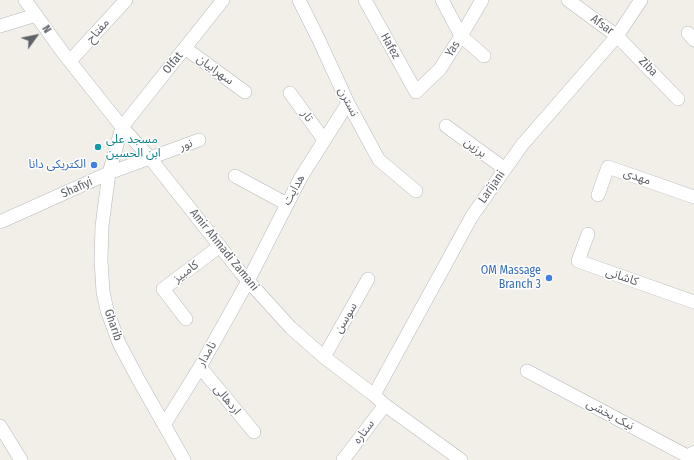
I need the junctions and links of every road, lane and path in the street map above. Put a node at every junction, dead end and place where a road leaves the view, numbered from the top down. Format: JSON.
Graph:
{"nodes":[{"id":1,"x":26,"y":0,"type":"edge"},
{"id":2,"x":126,"y":0,"type":"edge"},
{"id":3,"x":224,"y":0,"type":"edge"},
{"id":4,"x":299,"y":0,"type":"edge"},
{"id":5,"x":365,"y":0,"type":"edge"},
{"id":6,"x":442,"y":0,"type":"edge"},
{"id":7,"x":482,"y":0,"type":"edge"},
{"id":8,"x":569,"y":0,"type":"edge"},
{"id":9,"x":641,"y":0,"type":"edge"},
{"id":10,"x":36,"y":15,"type":"junction"},
{"id":11,"x":0,"y":26,"type":"edge"},
{"id":12,"x":461,"y":36,"type":"junction"},
{"id":13,"x":618,"y":36,"type":"junction"},
{"id":14,"x":185,"y":48,"type":"junction"},
{"id":15,"x":484,"y":56,"type":"dead end"},
{"id":16,"x":70,"y":61,"type":"junction"},
{"id":17,"x":245,"y":92,"type":"dead end"},
{"id":18,"x":416,"y":92,"type":"joint"},
{"id":19,"x":290,"y":93,"type":"dead end"},
{"id":20,"x":678,"y":99,"type":"dead end"},
{"id":21,"x":348,"y":103,"type":"junction"},
{"id":22,"x":446,"y":126,"type":"dead end"},
{"id":23,"x":122,"y":127,"type":"junction"},
{"id":24,"x":199,"y":140,"type":"dead end"},
{"id":25,"x":324,"y":140,"type":"junction"},
{"id":26,"x":150,"y":158,"type":"junction"},
{"id":27,"x":505,"y":169,"type":"junction"},
{"id":28,"x":109,"y":173,"type":"junction"},
{"id":29,"x":235,"y":176,"type":"dead end"},
{"id":30,"x":416,"y":191,"type":"dead end"},
{"id":31,"x":598,"y":195,"type":"dead end"},
{"id":32,"x":694,"y":197,"type":"edge"},
{"id":33,"x":286,"y":204,"type":"junction"},
{"id":34,"x":0,"y":222,"type":"edge"},
{"id":35,"x":588,"y":234,"type":"dead end"},
{"id":36,"x":220,"y":246,"type":"junction"},
{"id":37,"x":368,"y":279,"type":"dead end"},
{"id":38,"x":248,"y":281,"type":"junction"},
{"id":39,"x":694,"y":302,"type":"edge"},
{"id":40,"x":186,"y":319,"type":"dead end"},
{"id":41,"x":324,"y":357,"type":"junction"},
{"id":42,"x":200,"y":367,"type":"junction"},
{"id":43,"x":527,"y":371,"type":"dead end"},
{"id":44,"x":374,"y":395,"type":"junction"},
{"id":45,"x":385,"y":405,"type":"junction"},
{"id":46,"x":164,"y":425,"type":"junction"},
{"id":47,"x":0,"y":426,"type":"edge"},
{"id":48,"x":254,"y":432,"type":"dead end"},
{"id":49,"x":693,"y":458,"type":"edge"},
{"id":50,"x":21,"y":460,"type":"edge"},
{"id":51,"x":184,"y":460,"type":"edge"},
{"id":52,"x":343,"y":460,"type":"edge"},
{"id":53,"x":461,"y":460,"type":"edge"}],
"edges":[{"from":1,"to":10,"type":"street","name":"Amir Ahmadi Zamani"},
{"from":2,"to":16,"type":"street","name":"مفتاح"},
{"from":3,"to":14,"type":"street","name":"Olfat"},
{"from":4,"to":21,"type":"street","name":"نسترن"},
{"from":5,"to":18,"type":"street","name":"Hafez"},
{"from":6,"to":12,"type":"street"},
{"from":7,"to":12,"type":"street","name":"Yas"},
{"from":8,"to":13,"type":"street","name":"Afsar"},
{"from":9,"to":13,"type":"street","name":"Larijani"},
{"from":10,"to":11,"type":"street"},
{"from":10,"to":16,"type":"street","name":"Amir Ahmadi Zamani"},
{"from":12,"to":15,"type":"street"},
{"from":12,"to":18,"type":"street","name":"Yas"},
{"from":13,"to":20,"type":"street","name":"Ziba"},
{"from":13,"to":27,"type":"street","name":"Larijani"},
{"from":14,"to":17,"type":"street","name":"سهرابیان"},
{"from":14,"to":23,"type":"street","name":"Olfat"},
{"from":16,"to":23,"type":"street","name":"Amir Ahmadi Zamani"},
{"from":19,"to":25,"type":"street","name":"تار"},
{"from":21,"to":25,"type":"street","name":"هدایت"},
{"from":21,"to":30,"type":"street","name":"نسترن"},
{"from":22,"to":27,"type":"street","name":"برزین"},
{"from":23,"to":26,"type":"street","name":"Amir Ahmadi Zamani"},
{"from":23,"to":28,"type":"street"},
{"from":24,"to":26,"type":"street","name":"نور"},
{"from":25,"to":33,"type":"street","name":"هدایت"},
{"from":26,"to":28,"type":"street","name":"نور"},
{"from":26,"to":36,"type":"street","name":"Amir Ahmadi Zamani"},
{"from":27,"to":44,"type":"street","name":"Larijani"},
{"from":28,"to":34,"type":"street","name":"Shafiyi"},
{"from":28,"to":46,"type":"street","name":"Gharib"},
{"from":29,"to":33,"type":"street"},
{"from":31,"to":32,"type":"street","name":"مهدی"},
{"from":33,"to":38,"type":"street","name":"هدایت"},
{"from":35,"to":39,"type":"street","name":"کاشانی"},
{"from":36,"to":38,"type":"street","name":"Amir Ahmadi Zamani"},
{"from":36,"to":40,"type":"street","name":"کامبیز"},
{"from":37,"to":41,"type":"street","name":"سوسن"},
{"from":38,"to":41,"type":"street","name":"Amir Ahmadi Zamani"},
{"from":38,"to":42,"type":"street","name":"نامدار"},
{"from":41,"to":44,"type":"street","name":"Amir Ahmadi Zamani"},
{"from":42,"to":46,"type":"street","name":"نامدار"},
{"from":42,"to":48,"type":"street","name":"اردهالی"},
{"from":43,"to":49,"type":"street","name":"نیک بخشی"},
{"from":44,"to":45,"type":"street","name":"Amir Ahmadi Zamani"},
{"from":45,"to":52,"type":"street","name":"ستاره"},
{"from":45,"to":53,"type":"street","name":"Amir Ahmadi Zamani"},
{"from":46,"to":51,"type":"street","name":"Gharib"},
{"from":47,"to":50,"type":"street"}]}
